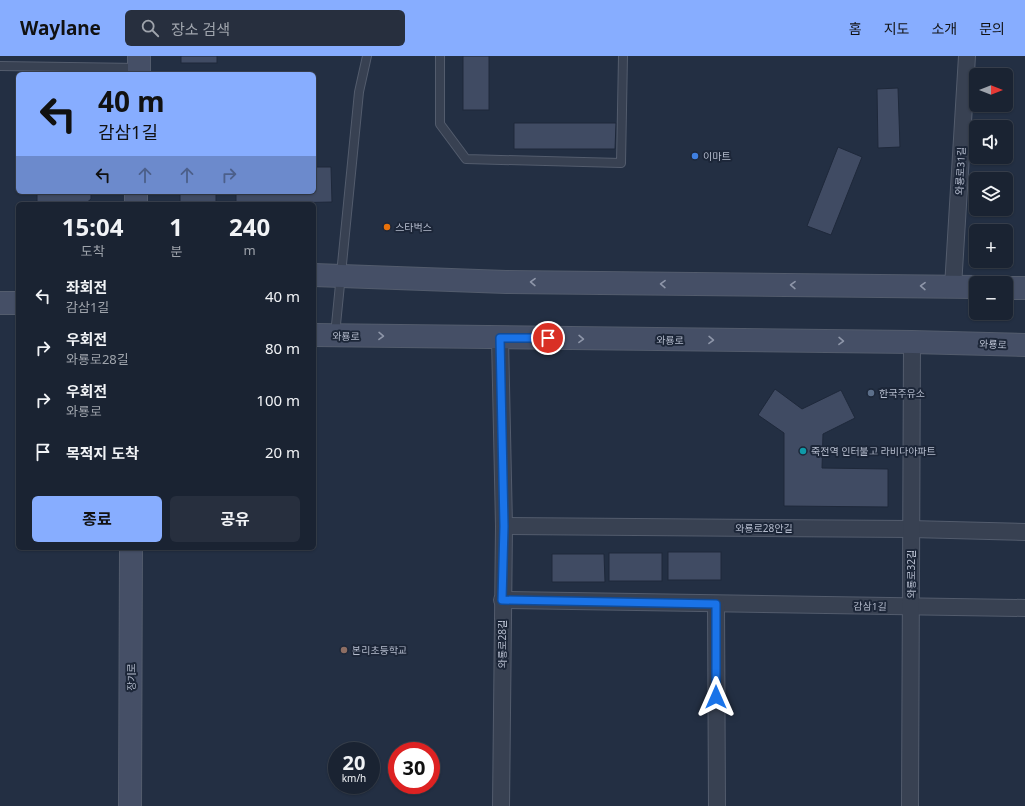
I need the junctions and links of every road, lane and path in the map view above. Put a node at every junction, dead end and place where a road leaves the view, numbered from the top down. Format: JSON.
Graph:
{"nodes":[{"id":1,"x":367,"y":56,"type":"edge"},
{"id":2,"x":440,"y":56,"type":"edge"},
{"id":3,"x":623,"y":56,"type":"edge"},
{"id":4,"x":967,"y":56,"type":"edge"},
{"id":5,"x":0,"y":66,"type":"edge"},
{"id":6,"x":139,"y":66,"type":"edge"},
{"id":7,"x":316,"y":275,"type":"edge"},
{"id":8,"x":341,"y":276,"type":"junction"},
{"id":9,"x":953,"y":287,"type":"junction"},
{"id":10,"x":969,"y":287,"type":"edge"},
{"id":11,"x":1013,"y":288,"type":"edge"},
{"id":12,"x":1025,"y":288,"type":"edge"},
{"id":13,"x":0,"y":303,"type":"edge"},
{"id":14,"x":16,"y":304,"type":"edge"},
{"id":15,"x":325,"y":335,"type":"edge"},
{"id":16,"x":500,"y":338,"type":"junction"},
{"id":17,"x":912,"y":342,"type":"junction"},
{"id":18,"x":1025,"y":345,"type":"edge"},
{"id":19,"x":504,"y":526,"type":"junction"},
{"id":20,"x":911,"y":529,"type":"junction"},
{"id":21,"x":1025,"y":532,"type":"edge"},
{"id":22,"x":131,"y":550,"type":"edge"},
{"id":23,"x":502,"y":600,"type":"junction"},
{"id":24,"x":716,"y":604,"type":"junction"},
{"id":25,"x":911,"y":606,"type":"junction"},
{"id":26,"x":1025,"y":608,"type":"edge"},
{"id":27,"x":130,"y":806,"type":"edge"},
{"id":28,"x":501,"y":806,"type":"edge"},
{"id":29,"x":717,"y":806,"type":"edge"},
{"id":30,"x":910,"y":806,"type":"edge"}],
"edges":[{"from":1,"to":8,"type":"lane"},
{"from":2,"to":3,"type":"lane"},
{"from":4,"to":9,"type":"street","name":"와룡로31길"},
{"from":5,"to":6,"type":"lane"},
{"from":7,"to":8,"type":"main road"},
{"from":9,"to":8,"type":"main road","one_way":true},
{"from":8,"to":15,"type":"lane"},
{"from":9,"to":10,"type":"main road"},
{"from":11,"to":12,"type":"main road"},
{"from":13,"to":14,"type":"main road"},
{"from":15,"to":16,"type":"main road","name":"와룡로","one_way":true},
{"from":16,"to":17,"type":"main road","name":"와룡로","one_way":true},
{"from":16,"to":19,"type":"street","name":"와룡로28길"},
{"from":17,"to":18,"type":"main road","name":"와룡로"},
{"from":17,"to":20,"type":"street","name":"와룡로32길"},
{"from":19,"to":20,"type":"street","name":"와룡로28안길"},
{"from":19,"to":23,"type":"street","name":"와룡로28길"},
{"from":20,"to":21,"type":"street","name":"와룡로28안길"},
{"from":20,"to":25,"type":"street","name":"와룡로32길"},
{"from":22,"to":27,"type":"main road","name":"장기로"},
{"from":23,"to":24,"type":"street","name":"감삼1길"},
{"from":23,"to":28,"type":"street","name":"와룡로28길"},
{"from":24,"to":25,"type":"street","name":"감삼1길"},
{"from":24,"to":29,"type":"street"},
{"from":25,"to":26,"type":"street","name":"감삼1길"},
{"from":25,"to":30,"type":"street","name":"와룡로32길"}]}
